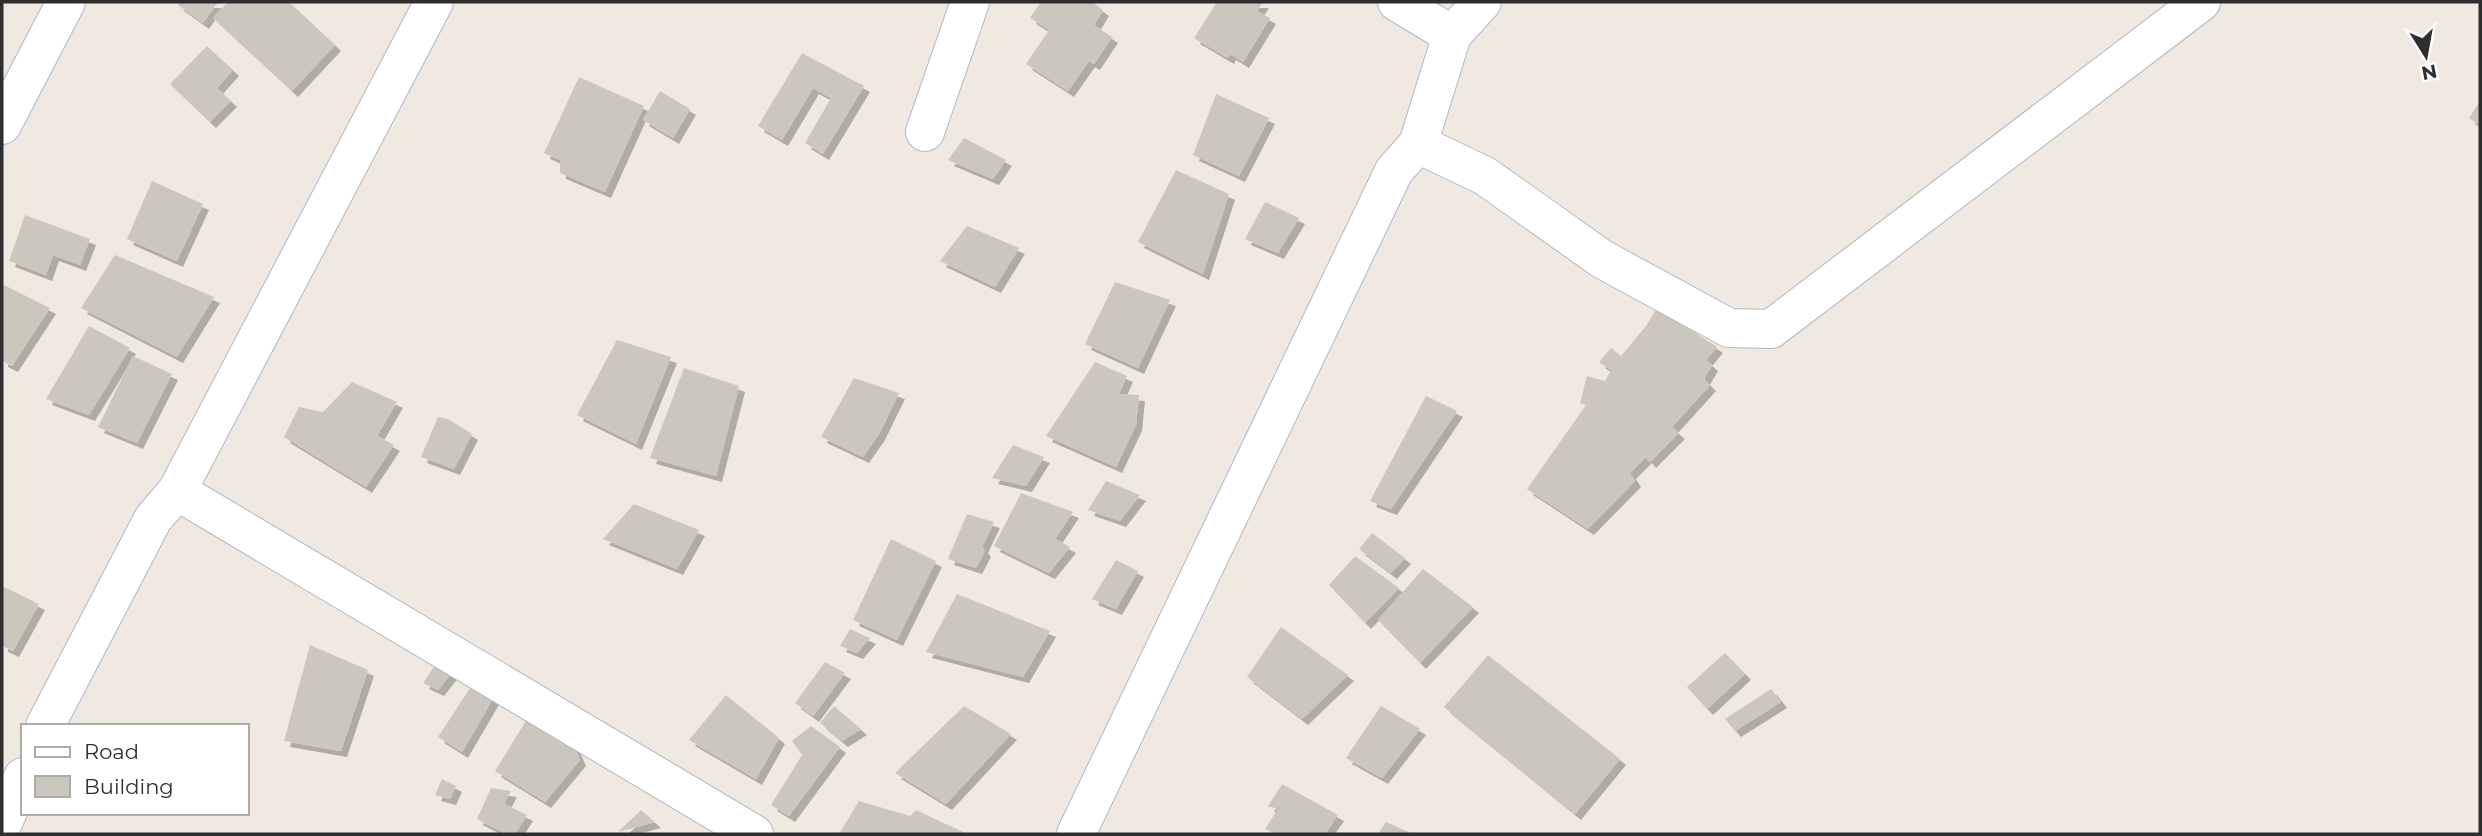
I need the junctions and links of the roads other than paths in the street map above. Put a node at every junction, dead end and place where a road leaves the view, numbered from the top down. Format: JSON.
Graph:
{"nodes":[{"id":1,"x":66,"y":2,"type":"edge"},
{"id":2,"x":434,"y":2,"type":"edge"},
{"id":3,"x":970,"y":2,"type":"edge"},
{"id":4,"x":1397,"y":2,"type":"edge"},
{"id":5,"x":1482,"y":2,"type":"edge"},
{"id":6,"x":2202,"y":2,"type":"edge"},
{"id":7,"x":1452,"y":35,"type":"junction"},
{"id":8,"x":2,"y":125,"type":"edge"},
{"id":9,"x":925,"y":132,"type":"dead end"},
{"id":10,"x":1418,"y":144,"type":"junction"},
{"id":11,"x":177,"y":491,"type":"junction"},
{"id":12,"x":46,"y":724,"type":"edge"},
{"id":13,"x":21,"y":782,"type":"edge"},
{"id":14,"x":2,"y":825,"type":"edge"},
{"id":15,"x":754,"y":834,"type":"edge"},
{"id":16,"x":1076,"y":834,"type":"edge"}],
"edges":[{"from":1,"to":8,"type":"street"},
{"from":2,"to":11,"type":"street"},
{"from":3,"to":9,"type":"street"},
{"from":4,"to":7,"type":"street"},
{"from":5,"to":7,"type":"street"},
{"from":6,"to":10,"type":"street"},
{"from":7,"to":10,"type":"street"},
{"from":10,"to":16,"type":"street"},
{"from":11,"to":12,"type":"street"},
{"from":11,"to":15,"type":"street"},
{"from":13,"to":14,"type":"street"}]}
